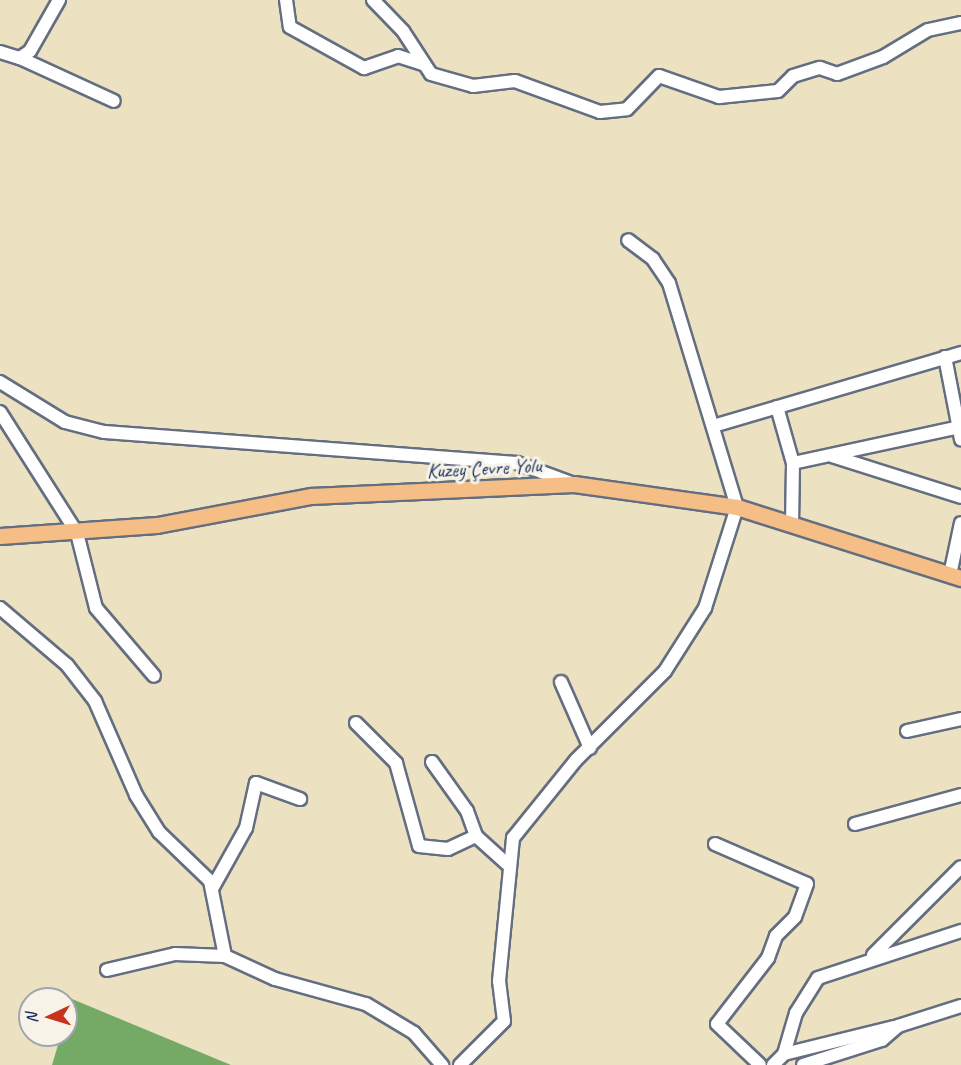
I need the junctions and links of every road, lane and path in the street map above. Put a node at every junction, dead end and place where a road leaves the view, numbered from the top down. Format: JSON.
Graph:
{"nodes":[{"id":1,"x":59,"y":0,"type":"edge"},
{"id":2,"x":286,"y":0,"type":"edge"},
{"id":3,"x":373,"y":0,"type":"edge"},
{"id":4,"x":961,"y":23,"type":"edge"},
{"id":5,"x":0,"y":52,"type":"edge"},
{"id":6,"x":20,"y":58,"type":"junction"},
{"id":7,"x":423,"y":64,"type":"junction"},
{"id":8,"x":114,"y":101,"type":"dead end"},
{"id":9,"x":628,"y":240,"type":"dead end"},
{"id":10,"x":961,"y":353,"type":"edge"},
{"id":11,"x":945,"y":357,"type":"junction"},
{"id":12,"x":0,"y":382,"type":"edge"},
{"id":13,"x":777,"y":407,"type":"junction"},
{"id":14,"x":0,"y":412,"type":"edge"},
{"id":15,"x":713,"y":426,"type":"junction"},
{"id":16,"x":960,"y":433,"type":"edge"},
{"id":17,"x":832,"y":456,"type":"junction"},
{"id":18,"x":793,"y":463,"type":"junction"},
{"id":19,"x":574,"y":484,"type":"junction"},
{"id":20,"x":961,"y":497,"type":"edge"},
{"id":21,"x":737,"y":507,"type":"junction"},
{"id":22,"x":961,"y":523,"type":"edge"},
{"id":23,"x":792,"y":524,"type":"junction"},
{"id":24,"x":77,"y":533,"type":"junction"},
{"id":25,"x":0,"y":536,"type":"edge"},
{"id":26,"x":956,"y":577,"type":"edge"},
{"id":27,"x":0,"y":608,"type":"edge"},
{"id":28,"x":154,"y":676,"type":"dead end"},
{"id":29,"x":561,"y":682,"type":"dead end"},
{"id":30,"x":961,"y":719,"type":"edge"},
{"id":31,"x":356,"y":723,"type":"dead end"},
{"id":32,"x":907,"y":731,"type":"dead end"},
{"id":33,"x":590,"y":748,"type":"junction"},
{"id":34,"x":432,"y":762,"type":"dead end"},
{"id":35,"x":961,"y":795,"type":"edge"},
{"id":36,"x":300,"y":799,"type":"dead end"},
{"id":37,"x":855,"y":824,"type":"dead end"},
{"id":38,"x":476,"y":836,"type":"junction"},
{"id":39,"x":715,"y":844,"type":"dead end"},
{"id":40,"x":507,"y":864,"type":"junction"},
{"id":41,"x":961,"y":867,"type":"edge"},
{"id":42,"x":213,"y":887,"type":"junction"},
{"id":43,"x":960,"y":933,"type":"edge"},
{"id":44,"x":225,"y":956,"type":"junction"},
{"id":45,"x":872,"y":956,"type":"junction"},
{"id":46,"x":107,"y":970,"type":"dead end"},
{"id":47,"x":961,"y":1006,"type":"edge"},
{"id":48,"x":898,"y":1026,"type":"junction"},
{"id":49,"x":784,"y":1054,"type":"junction"},
{"id":50,"x":442,"y":1065,"type":"edge"},
{"id":51,"x":460,"y":1065,"type":"edge"},
{"id":52,"x":760,"y":1065,"type":"edge"},
{"id":53,"x":773,"y":1065,"type":"edge"},
{"id":54,"x":803,"y":1065,"type":"edge"}],
"edges":[{"from":1,"to":6,"type":"street"},
{"from":2,"to":7,"type":"street"},
{"from":3,"to":7,"type":"street"},
{"from":4,"to":7,"type":"street"},
{"from":5,"to":6,"type":"street"},
{"from":6,"to":8,"type":"street"},
{"from":9,"to":15,"type":"street"},
{"from":10,"to":11,"type":"street"},
{"from":11,"to":13,"type":"street"},
{"from":11,"to":16,"type":"street"},
{"from":12,"to":19,"type":"street"},
{"from":13,"to":15,"type":"street"},
{"from":13,"to":18,"type":"street"},
{"from":14,"to":24,"type":"street"},
{"from":15,"to":21,"type":"street"},
{"from":16,"to":17,"type":"street"},
{"from":17,"to":18,"type":"street"},
{"from":17,"to":20,"type":"street"},
{"from":18,"to":23,"type":"street"},
{"from":19,"to":21,"type":"main road","name":"Kuzey Çevre Yolu"},
{"from":19,"to":24,"type":"main road","name":"Kuzey Çevre Yolu"},
{"from":21,"to":23,"type":"main road","name":"Kuzey Çevre Yolu"},
{"from":21,"to":33,"type":"street"},
{"from":22,"to":26,"type":"street"},
{"from":23,"to":26,"type":"main road","name":"Kuzey Çevre Yolu"},
{"from":24,"to":25,"type":"main road","name":"Kuzey Çevre Yolu"},
{"from":24,"to":28,"type":"street"},
{"from":27,"to":42,"type":"street"},
{"from":29,"to":33,"type":"street"},
{"from":30,"to":32,"type":"street"},
{"from":31,"to":38,"type":"street"},
{"from":33,"to":40,"type":"street"},
{"from":34,"to":38,"type":"street"},
{"from":35,"to":37,"type":"street"},
{"from":36,"to":42,"type":"street"},
{"from":38,"to":40,"type":"street"},
{"from":39,"to":52,"type":"street"},
{"from":40,"to":51,"type":"street"},
{"from":41,"to":45,"type":"street"},
{"from":42,"to":44,"type":"street"},
{"from":43,"to":45,"type":"street"},
{"from":44,"to":46,"type":"street"},
{"from":44,"to":50,"type":"street"},
{"from":45,"to":49,"type":"street"},
{"from":47,"to":48,"type":"street"},
{"from":48,"to":49,"type":"street"},
{"from":48,"to":54,"type":"street"},
{"from":49,"to":53,"type":"street"}]}
